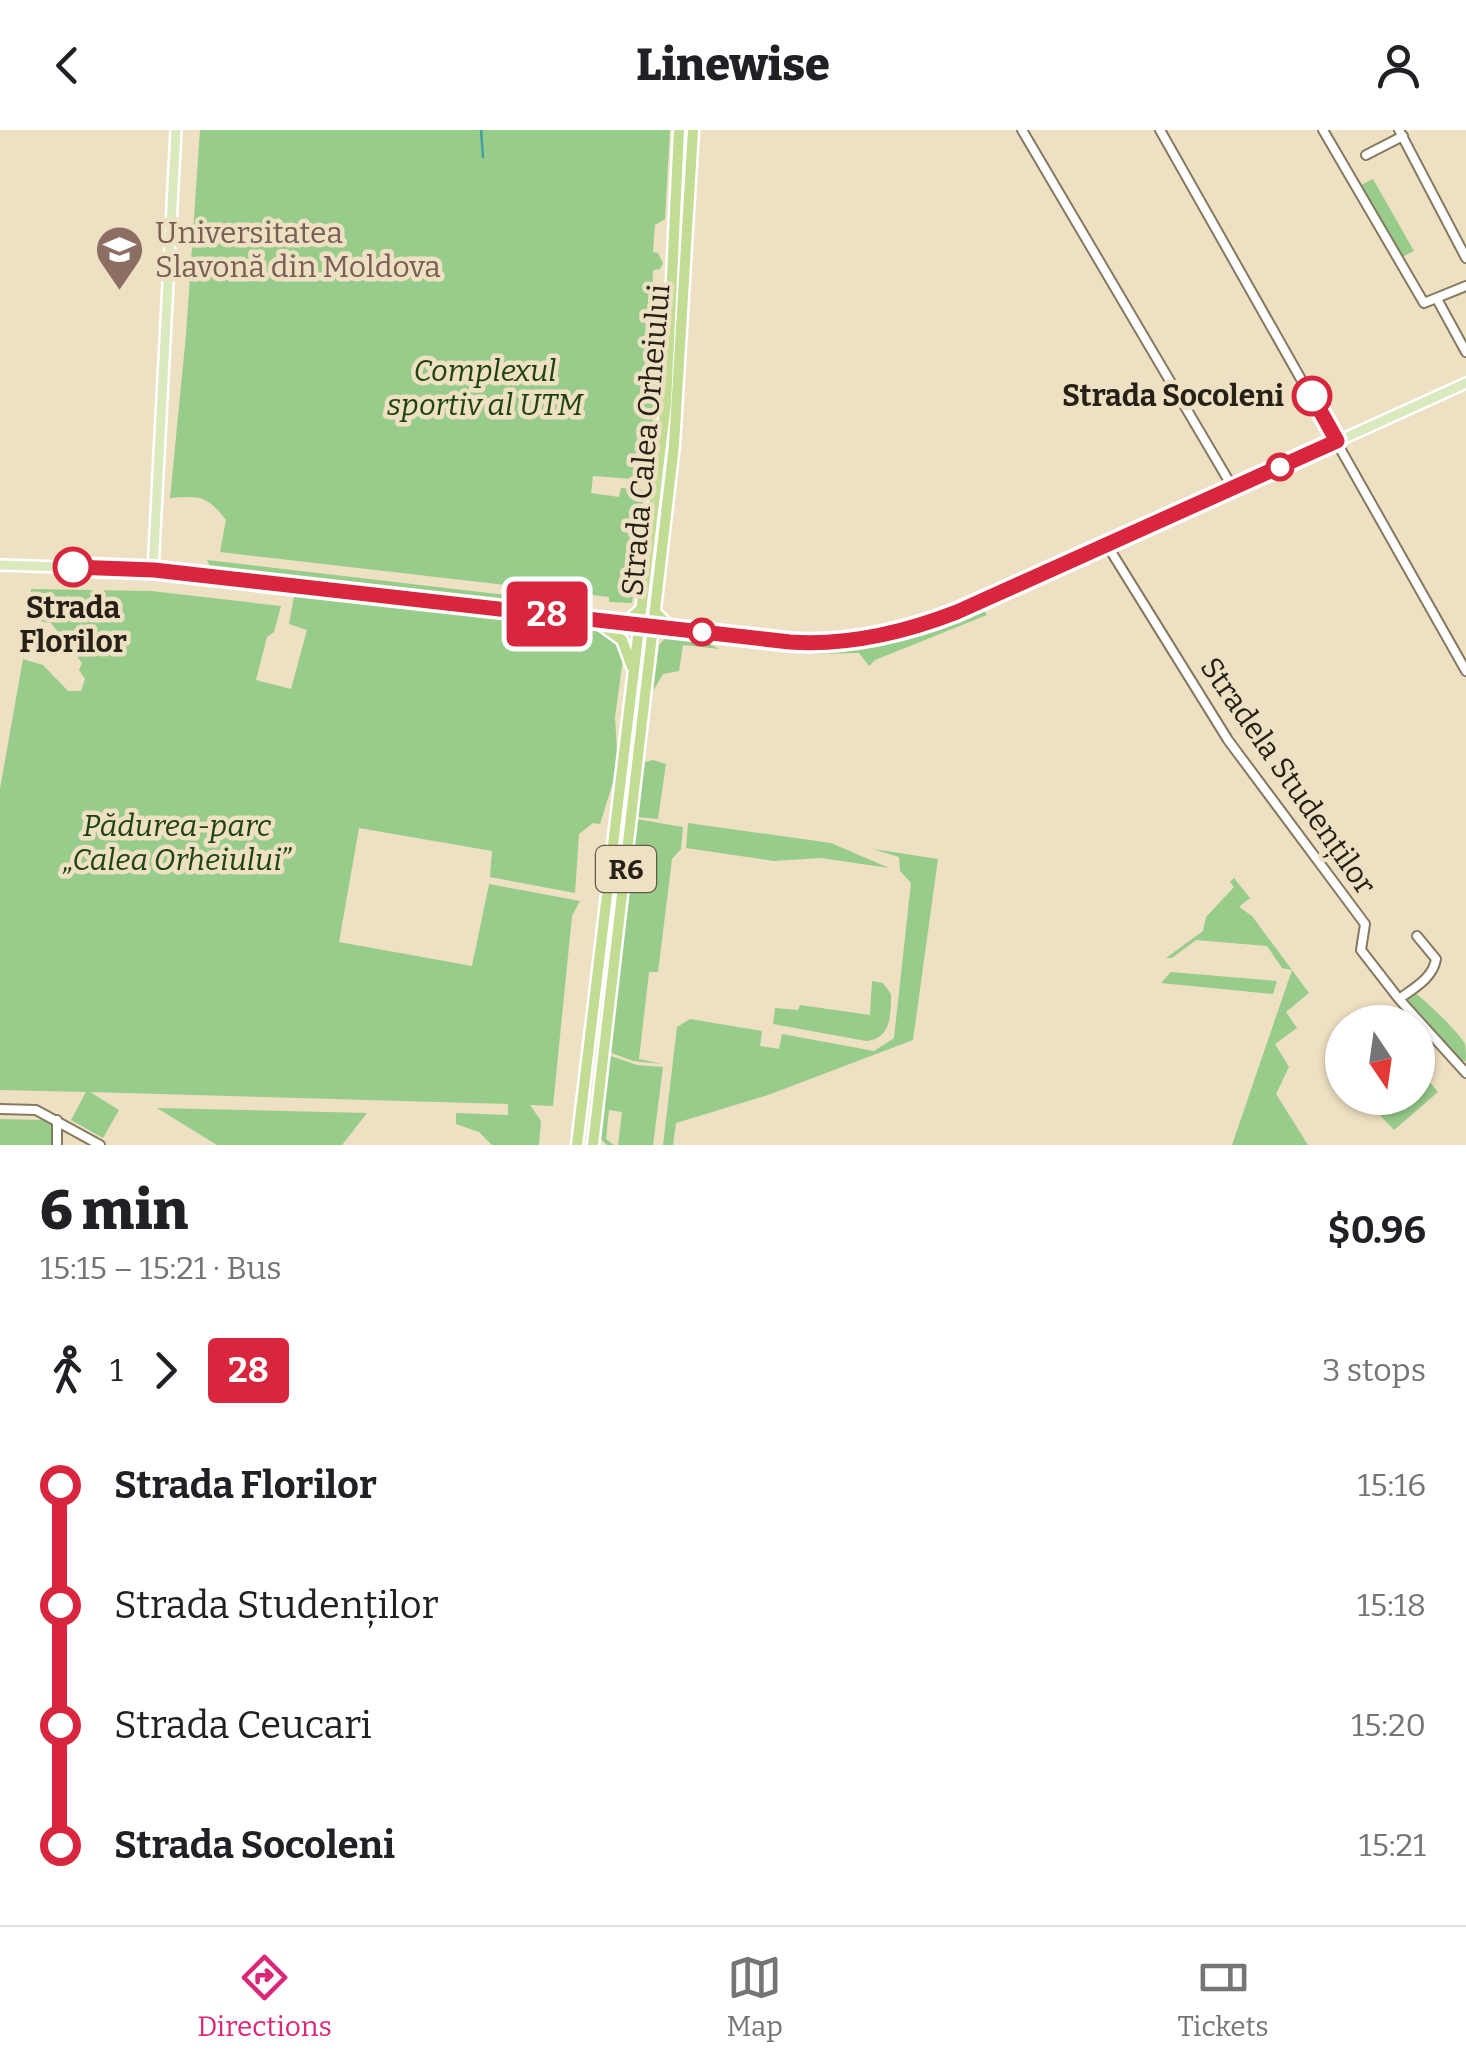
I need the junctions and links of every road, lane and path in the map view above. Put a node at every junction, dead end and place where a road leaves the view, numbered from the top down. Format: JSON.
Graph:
{"nodes":[{"id":1,"x":176,"y":130,"type":"edge"},
{"id":2,"x":679,"y":130,"type":"edge"},
{"id":3,"x":693,"y":130,"type":"edge"},
{"id":4,"x":1022,"y":130,"type":"edge"},
{"id":5,"x":1160,"y":130,"type":"edge"},
{"id":6,"x":1323,"y":130,"type":"edge"},
{"id":7,"x":1401,"y":133,"type":"edge"},
{"id":8,"x":1366,"y":155,"type":"dead end"},
{"id":9,"x":673,"y":248,"type":"junction"},
{"id":10,"x":688,"y":249,"type":"junction"},
{"id":11,"x":1466,"y":258,"type":"edge"},
{"id":12,"x":1466,"y":286,"type":"edge"},
{"id":13,"x":1437,"y":300,"type":"junction"},
{"id":14,"x":1466,"y":352,"type":"edge"},
{"id":15,"x":1466,"y":382,"type":"edge"},
{"id":16,"x":1337,"y":441,"type":"junction"},
{"id":17,"x":1233,"y":488,"type":"junction"},
{"id":18,"x":1107,"y":545,"type":"junction"},
{"id":19,"x":0,"y":565,"type":"edge"},
{"id":20,"x":154,"y":570,"type":"junction"},
{"id":21,"x":641,"y":610,"type":"junction"},
{"id":22,"x":655,"y":612,"type":"junction"},
{"id":23,"x":593,"y":619,"type":"junction"},
{"id":24,"x":618,"y":622,"type":"junction"},
{"id":25,"x":640,"y":625,"type":"junction"},
{"id":26,"x":654,"y":626,"type":"junction"},
{"id":27,"x":671,"y":628,"type":"junction"},
{"id":28,"x":1466,"y":671,"type":"edge"},
{"id":29,"x":634,"y":678,"type":"junction"},
{"id":30,"x":610,"y":880,"type":"junction"},
{"id":31,"x":624,"y":881,"type":"junction"},
{"id":32,"x":1417,"y":936,"type":"dead end"},
{"id":33,"x":1399,"y":999,"type":"junction"},
{"id":34,"x":1466,"y":1073,"type":"edge"},
{"id":35,"x":0,"y":1109,"type":"edge"},
{"id":36,"x":57,"y":1120,"type":"junction"},
{"id":37,"x":57,"y":1145,"type":"edge"},
{"id":38,"x":100,"y":1145,"type":"edge"},
{"id":39,"x":577,"y":1145,"type":"edge"},
{"id":40,"x":594,"y":1145,"type":"edge"}],
"edges":[{"from":1,"to":20,"type":"main road"},
{"from":2,"to":9,"type":"highway","name":"Strada Calea Orheiului","number":"R6"},
{"from":3,"to":10,"type":"highway","name":"Strada Calea Orheiului","number":"R6"},
{"from":4,"to":17,"type":"street"},
{"from":5,"to":16,"type":"street"},
{"from":6,"to":13,"type":"street"},
{"from":7,"to":8,"type":"street"},
{"from":7,"to":11,"type":"street"},
{"from":9,"to":10,"type":"highway"},
{"from":9,"to":21,"type":"highway","name":"Strada Calea Orheiului","number":"R6"},
{"from":10,"to":22,"type":"highway","name":"Strada Calea Orheiului","number":"R6"},
{"from":12,"to":13,"type":"street"},
{"from":13,"to":14,"type":"street"},
{"from":15,"to":16,"type":"main road"},
{"from":16,"to":17,"type":"main road"},
{"from":16,"to":28,"type":"street"},
{"from":17,"to":18,"type":"main road"},
{"from":18,"to":27,"type":"main road"},
{"from":18,"to":33,"type":"street","name":"Stradela Studenților"},
{"from":19,"to":20,"type":"main road"},
{"from":20,"to":23,"type":"main road"},
{"from":21,"to":24,"type":"highway"},
{"from":21,"to":25,"type":"highway","name":"Strada Calea Orheiului","number":"R6"},
{"from":22,"to":26,"type":"highway","name":"Strada Calea Orheiului","number":"R6"},
{"from":22,"to":27,"type":"highway"},
{"from":23,"to":24,"type":"main road"},
{"from":23,"to":29,"type":"highway"},
{"from":24,"to":25,"type":"main road"},
{"from":25,"to":26,"type":"main road"},
{"from":25,"to":29,"type":"highway","name":"Strada Calea Orheiului","number":"R6"},
{"from":26,"to":27,"type":"main road"},
{"from":26,"to":31,"type":"highway","name":"Strada Calea Orheiului","number":"R6"},
{"from":29,"to":30,"type":"highway","name":"Strada Calea Orheiului","number":"R6"},
{"from":30,"to":31,"type":"highway"},
{"from":30,"to":39,"type":"highway","name":"Strada Calea Orheiului","number":"R6"},
{"from":31,"to":40,"type":"highway","name":"Strada Calea Orheiului","number":"R6"},
{"from":32,"to":33,"type":"street"},
{"from":33,"to":34,"type":"street","name":"Stradela Studenților"},
{"from":35,"to":36,"type":"street"},
{"from":36,"to":37,"type":"street"},
{"from":36,"to":38,"type":"street"}]}
